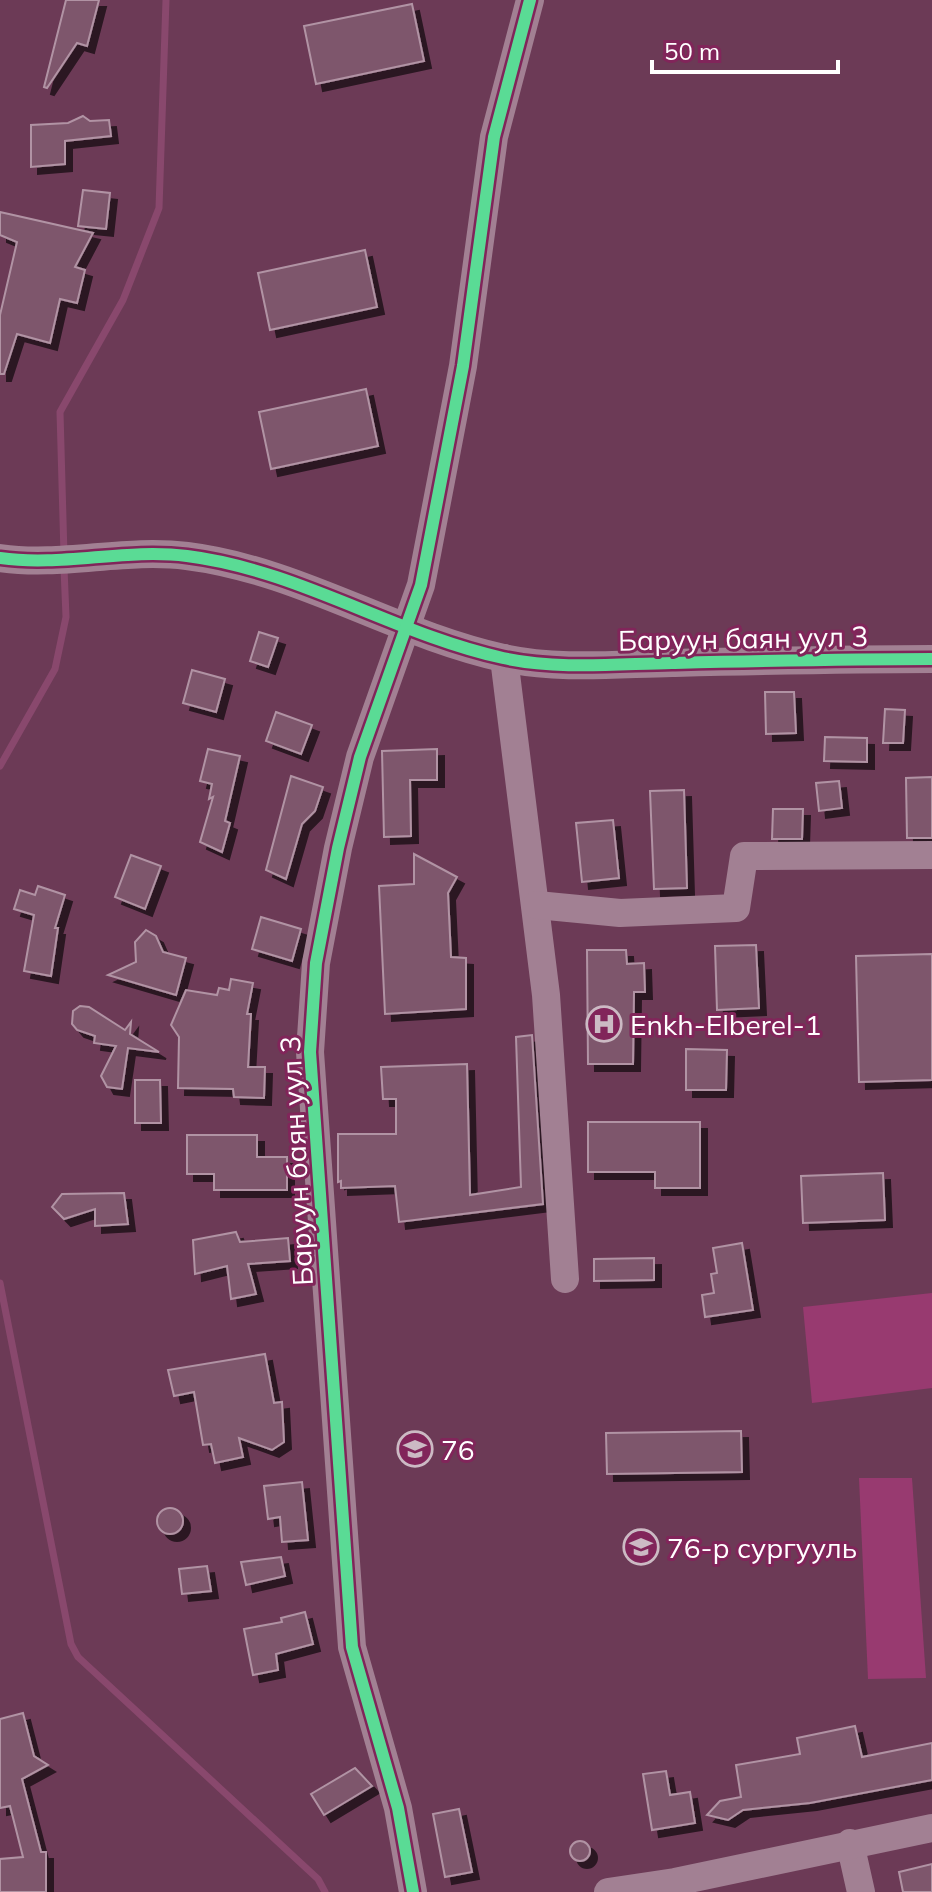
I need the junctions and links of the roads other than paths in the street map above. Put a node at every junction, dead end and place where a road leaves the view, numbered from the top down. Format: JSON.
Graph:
{"nodes":[{"id":1,"x":530,"y":0,"type":"edge"},
{"id":2,"x":0,"y":558,"type":"edge"},
{"id":3,"x":405,"y":628,"type":"junction"},
{"id":4,"x":504,"y":658,"type":"junction"},
{"id":5,"x":932,"y":659,"type":"edge"},
{"id":6,"x":932,"y":855,"type":"edge"},
{"id":7,"x":537,"y":905,"type":"junction"},
{"id":8,"x":565,"y":1279,"type":"dead end"},
{"id":9,"x":932,"y":1828,"type":"edge"},
{"id":10,"x":850,"y":1843,"type":"junction"},
{"id":11,"x":676,"y":1887,"type":"edge"},
{"id":12,"x":413,"y":1892,"type":"edge"},
{"id":13,"x":608,"y":1892,"type":"edge"},
{"id":14,"x":861,"y":1892,"type":"edge"}],
"edges":[{"from":1,"to":3,"type":"street"},
{"from":2,"to":3,"type":"street"},
{"from":3,"to":4,"type":"street","name":"Баруун баян уул 3"},
{"from":3,"to":12,"type":"street","name":"Баруун баян уул 3"},
{"from":4,"to":5,"type":"street","name":"Баруун баян уул 3"},
{"from":4,"to":7,"type":"street"},
{"from":6,"to":7,"type":"street"},
{"from":7,"to":8,"type":"street"},
{"from":9,"to":10,"type":"street"},
{"from":10,"to":11,"type":"street"},
{"from":10,"to":14,"type":"street"},
{"from":11,"to":13,"type":"street"}]}
